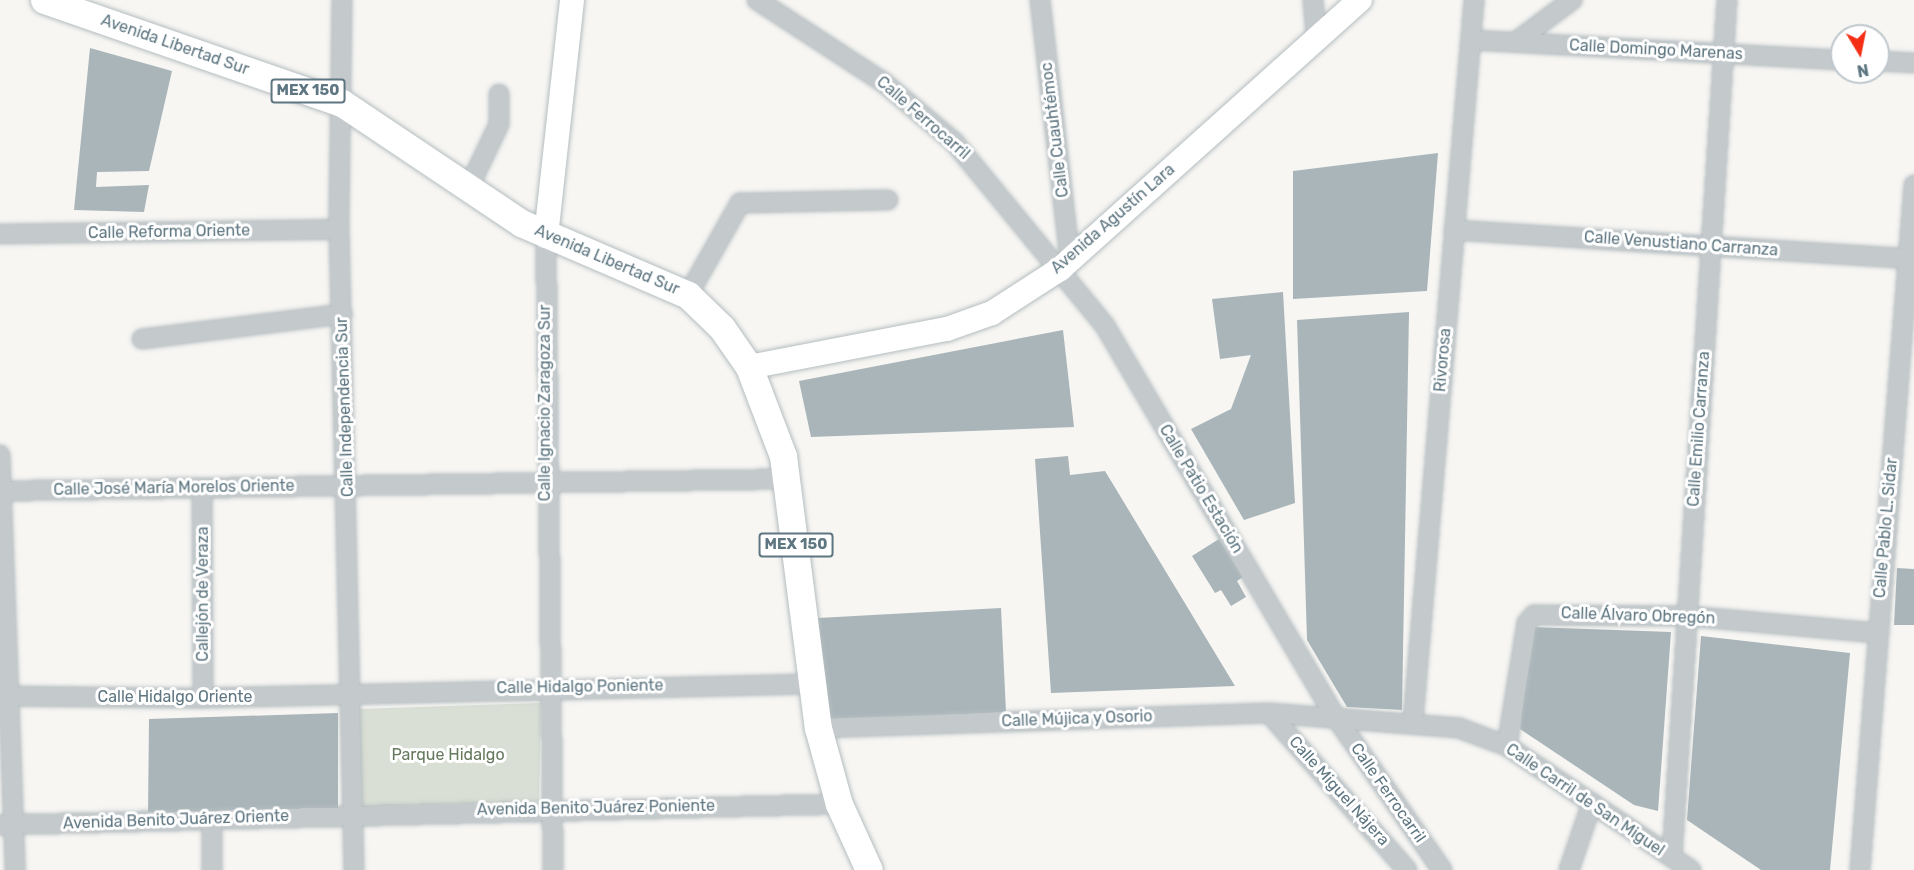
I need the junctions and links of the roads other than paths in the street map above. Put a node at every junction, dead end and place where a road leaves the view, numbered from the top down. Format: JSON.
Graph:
{"nodes":[{"id":1,"x":44,"y":0,"type":"edge"},
{"id":2,"x":342,"y":0,"type":"edge"},
{"id":3,"x":572,"y":0,"type":"edge"},
{"id":4,"x":757,"y":0,"type":"edge"},
{"id":5,"x":1040,"y":0,"type":"edge"},
{"id":6,"x":1313,"y":0,"type":"edge"},
{"id":7,"x":1360,"y":0,"type":"edge"},
{"id":8,"x":1474,"y":0,"type":"edge"},
{"id":9,"x":1572,"y":0,"type":"edge"},
{"id":10,"x":1727,"y":0,"type":"edge"},
{"id":11,"x":1316,"y":38,"type":"junction"},
{"id":12,"x":1470,"y":40,"type":"junction"},
{"id":13,"x":1517,"y":42,"type":"junction"},
{"id":14,"x":1723,"y":54,"type":"junction"},
{"id":15,"x":1830,"y":59,"type":"edge"},
{"id":16,"x":1890,"y":62,"type":"edge"},
{"id":17,"x":1914,"y":63,"type":"edge"},
{"id":18,"x":499,"y":94,"type":"dead end"},
{"id":19,"x":342,"y":103,"type":"junction"},
{"id":20,"x":1914,"y":185,"type":"edge"},
{"id":21,"x":469,"y":186,"type":"junction"},
{"id":22,"x":888,"y":200,"type":"dead end"},
{"id":23,"x":339,"y":229,"type":"junction"},
{"id":24,"x":1454,"y":230,"type":"junction"},
{"id":25,"x":0,"y":234,"type":"edge"},
{"id":26,"x":546,"y":236,"type":"junction"},
{"id":27,"x":1710,"y":246,"type":"junction"},
{"id":28,"x":1911,"y":260,"type":"edge"},
{"id":29,"x":1065,"y":264,"type":"junction"},
{"id":30,"x":688,"y":295,"type":"junction"},
{"id":31,"x":342,"y":314,"type":"junction"},
{"id":32,"x":142,"y":339,"type":"dead end"},
{"id":33,"x":749,"y":368,"type":"junction"},
{"id":34,"x":0,"y":455,"type":"edge"},
{"id":35,"x":789,"y":479,"type":"junction"},
{"id":36,"x":544,"y":480,"type":"junction"},
{"id":37,"x":347,"y":485,"type":"junction"},
{"id":38,"x":202,"y":489,"type":"junction"},
{"id":39,"x":0,"y":490,"type":"edge"},
{"id":40,"x":1687,"y":616,"type":"junction"},
{"id":41,"x":1877,"y":633,"type":"junction"},
{"id":42,"x":811,"y":684,"type":"junction"},
{"id":43,"x":548,"y":686,"type":"junction"},
{"id":44,"x":350,"y":695,"type":"junction"},
{"id":45,"x":3,"y":696,"type":"edge"},
{"id":46,"x":203,"y":698,"type":"junction"},
{"id":47,"x":1269,"y":713,"type":"junction"},
{"id":48,"x":1335,"y":716,"type":"junction"},
{"id":49,"x":1413,"y":721,"type":"junction"},
{"id":50,"x":818,"y":728,"type":"junction"},
{"id":51,"x":1507,"y":746,"type":"junction"},
{"id":52,"x":1593,"y":803,"type":"junction"},
{"id":53,"x":839,"y":804,"type":"junction"},
{"id":54,"x":551,"y":808,"type":"junction"},
{"id":55,"x":352,"y":814,"type":"junction"},
{"id":56,"x":212,"y":820,"type":"junction"},
{"id":57,"x":7,"y":825,"type":"edge"},
{"id":58,"x":1672,"y":857,"type":"junction"},
{"id":59,"x":15,"y":870,"type":"edge"},
{"id":60,"x":212,"y":870,"type":"edge"},
{"id":61,"x":354,"y":870,"type":"edge"},
{"id":62,"x":553,"y":870,"type":"edge"},
{"id":63,"x":868,"y":870,"type":"edge"},
{"id":64,"x":1407,"y":870,"type":"edge"},
{"id":65,"x":1442,"y":870,"type":"edge"},
{"id":66,"x":1569,"y":870,"type":"edge"},
{"id":67,"x":1691,"y":870,"type":"edge"},
{"id":68,"x":1860,"y":870,"type":"edge"}],
"edges":[{"from":1,"to":19,"type":"main road","name":"Avenida Libertad Sur","number":"MEX 150"},
{"from":2,"to":19,"type":"street","name":"Calle Independencia Sur"},
{"from":3,"to":26,"type":"main road","name":"Calle Ignacio Zaragoza Sur"},
{"from":4,"to":29,"type":"street","name":"Calle Ferrocarril"},
{"from":5,"to":29,"type":"street","name":"Calle Cuauhtémoc"},
{"from":6,"to":11,"type":"street"},
{"from":7,"to":11,"type":"main road","name":"Avenida Agustín Lara"},
{"from":8,"to":12,"type":"street","name":"Rivorosa"},
{"from":9,"to":13,"type":"street"},
{"from":10,"to":14,"type":"street","name":"Calle Emilio Carranza"},
{"from":11,"to":29,"type":"main road","name":"Avenida Agustín Lara"},
{"from":12,"to":13,"type":"street","name":"Calle Domingo Marenas"},
{"from":12,"to":24,"type":"street","name":"Rivorosa"},
{"from":13,"to":14,"type":"street","name":"Calle Domingo Marenas"},
{"from":14,"to":15,"type":"street","name":"Calle Domingo Marenas"},
{"from":14,"to":27,"type":"street","name":"Calle Emilio Carranza"},
{"from":16,"to":17,"type":"street"},
{"from":18,"to":21,"type":"street"},
{"from":19,"to":21,"type":"main road","name":"Avenida Libertad Sur","number":"MEX 150"},
{"from":19,"to":23,"type":"street","name":"Calle Independencia Sur"},
{"from":20,"to":28,"type":"street","name":"Calle Pablo L. Sidar"},
{"from":21,"to":26,"type":"main road","name":"Avenida Libertad Sur","number":"MEX 150"},
{"from":22,"to":30,"type":"street"},
{"from":23,"to":25,"type":"street","name":"Calle Reforma Oriente"},
{"from":23,"to":31,"type":"street","name":"Calle Independencia Sur"},
{"from":24,"to":27,"type":"street","name":"Calle Venustiano Carranza"},
{"from":24,"to":49,"type":"street","name":"Rivorosa"},
{"from":26,"to":30,"type":"main road","name":"Avenida Libertad Sur","number":"MEX 150"},
{"from":26,"to":36,"type":"street","name":"Calle Ignacio Zaragoza Sur"},
{"from":27,"to":28,"type":"street","name":"Calle Venustiano Carranza"},
{"from":27,"to":40,"type":"street","name":"Calle Emilio Carranza"},
{"from":28,"to":41,"type":"street","name":"Calle Pablo L. Sidar"},
{"from":29,"to":33,"type":"main road","name":"Avenida Agustín Lara"},
{"from":29,"to":48,"type":"street","name":"Calle Patio Estación"},
{"from":30,"to":33,"type":"main road","name":"Avenida Libertad Sur","number":"MEX 150"},
{"from":31,"to":32,"type":"street"},
{"from":31,"to":37,"type":"street","name":"Calle Independencia Sur"},
{"from":33,"to":35,"type":"main road","name":"Avenida Libertad Sur","number":"MEX 150"},
{"from":34,"to":39,"type":"street"},
{"from":35,"to":36,"type":"street","name":"Calle José María Morelos Oriente"},
{"from":35,"to":42,"type":"main road","name":"Avenida Libertad Sur","number":"MEX 150"},
{"from":36,"to":37,"type":"street","name":"Calle José María Morelos Oriente"},
{"from":36,"to":43,"type":"street","name":"Calle Ignacio Zaragoza Sur"},
{"from":37,"to":38,"type":"street","name":"Calle José María Morelos Oriente"},
{"from":37,"to":44,"type":"street","name":"Calle Independencia Sur"},
{"from":38,"to":39,"type":"street","name":"Calle José María Morelos Oriente"},
{"from":38,"to":46,"type":"street","name":"Callejón de Veraza"},
{"from":39,"to":45,"type":"street"},
{"from":40,"to":41,"type":"street","name":"Calle Álvaro Obregón"},
{"from":40,"to":51,"type":"street","name":"Calle Álvaro Obregón"},
{"from":40,"to":58,"type":"street","name":"Calle Emilio Carranza"},
{"from":41,"to":68,"type":"street","name":"Calle Pablo L. Sidar"},
{"from":42,"to":43,"type":"street","name":"Calle Hidalgo Poniente"},
{"from":42,"to":50,"type":"main road","name":"Avenida Libertad Sur","number":"MEX 150"},
{"from":43,"to":44,"type":"street","name":"Calle Hidalgo Poniente"},
{"from":43,"to":54,"type":"street","name":"Calle Ignacio Zaragoza Sur"},
{"from":44,"to":46,"type":"street","name":"Calle Hidalgo Oriente"},
{"from":44,"to":55,"type":"street","name":"Calle Independencia Sur"},
{"from":45,"to":46,"type":"street","name":"Calle Hidalgo Oriente"},
{"from":45,"to":57,"type":"street"},
{"from":47,"to":48,"type":"street","name":"Calle Mújica y Osorio"},
{"from":47,"to":50,"type":"street","name":"Calle Mújica y Osorio"},
{"from":47,"to":64,"type":"street","name":"Calle Miguel Nájera"},
{"from":48,"to":49,"type":"street","name":"Calle Carril de San Miguel"},
{"from":48,"to":65,"type":"street","name":"Calle Ferrocarril"},
{"from":49,"to":51,"type":"street","name":"Calle Carril de San Miguel"},
{"from":50,"to":53,"type":"main road","number":"MEX 150"},
{"from":51,"to":52,"type":"street","name":"Calle Carril de San Miguel"},
{"from":52,"to":58,"type":"street","name":"Calle Carril de San Miguel"},
{"from":52,"to":66,"type":"street"},
{"from":53,"to":54,"type":"street","name":"Avenida Benito Juárez Poniente"},
{"from":53,"to":63,"type":"main road","number":"MEX 150"},
{"from":54,"to":55,"type":"street","name":"Avenida Benito Juárez Poniente"},
{"from":54,"to":62,"type":"street","name":"Calle Ignacio Zaragoza Sur"},
{"from":55,"to":56,"type":"street","name":"Avenida Benito Juárez Oriente"},
{"from":55,"to":61,"type":"street","name":"Calle Independencia Sur"},
{"from":56,"to":57,"type":"street","name":"Avenida Benito Juárez Oriente"},
{"from":56,"to":60,"type":"street"},
{"from":57,"to":59,"type":"street"},
{"from":58,"to":67,"type":"street","name":"Calle Carril de San Miguel"}]}
